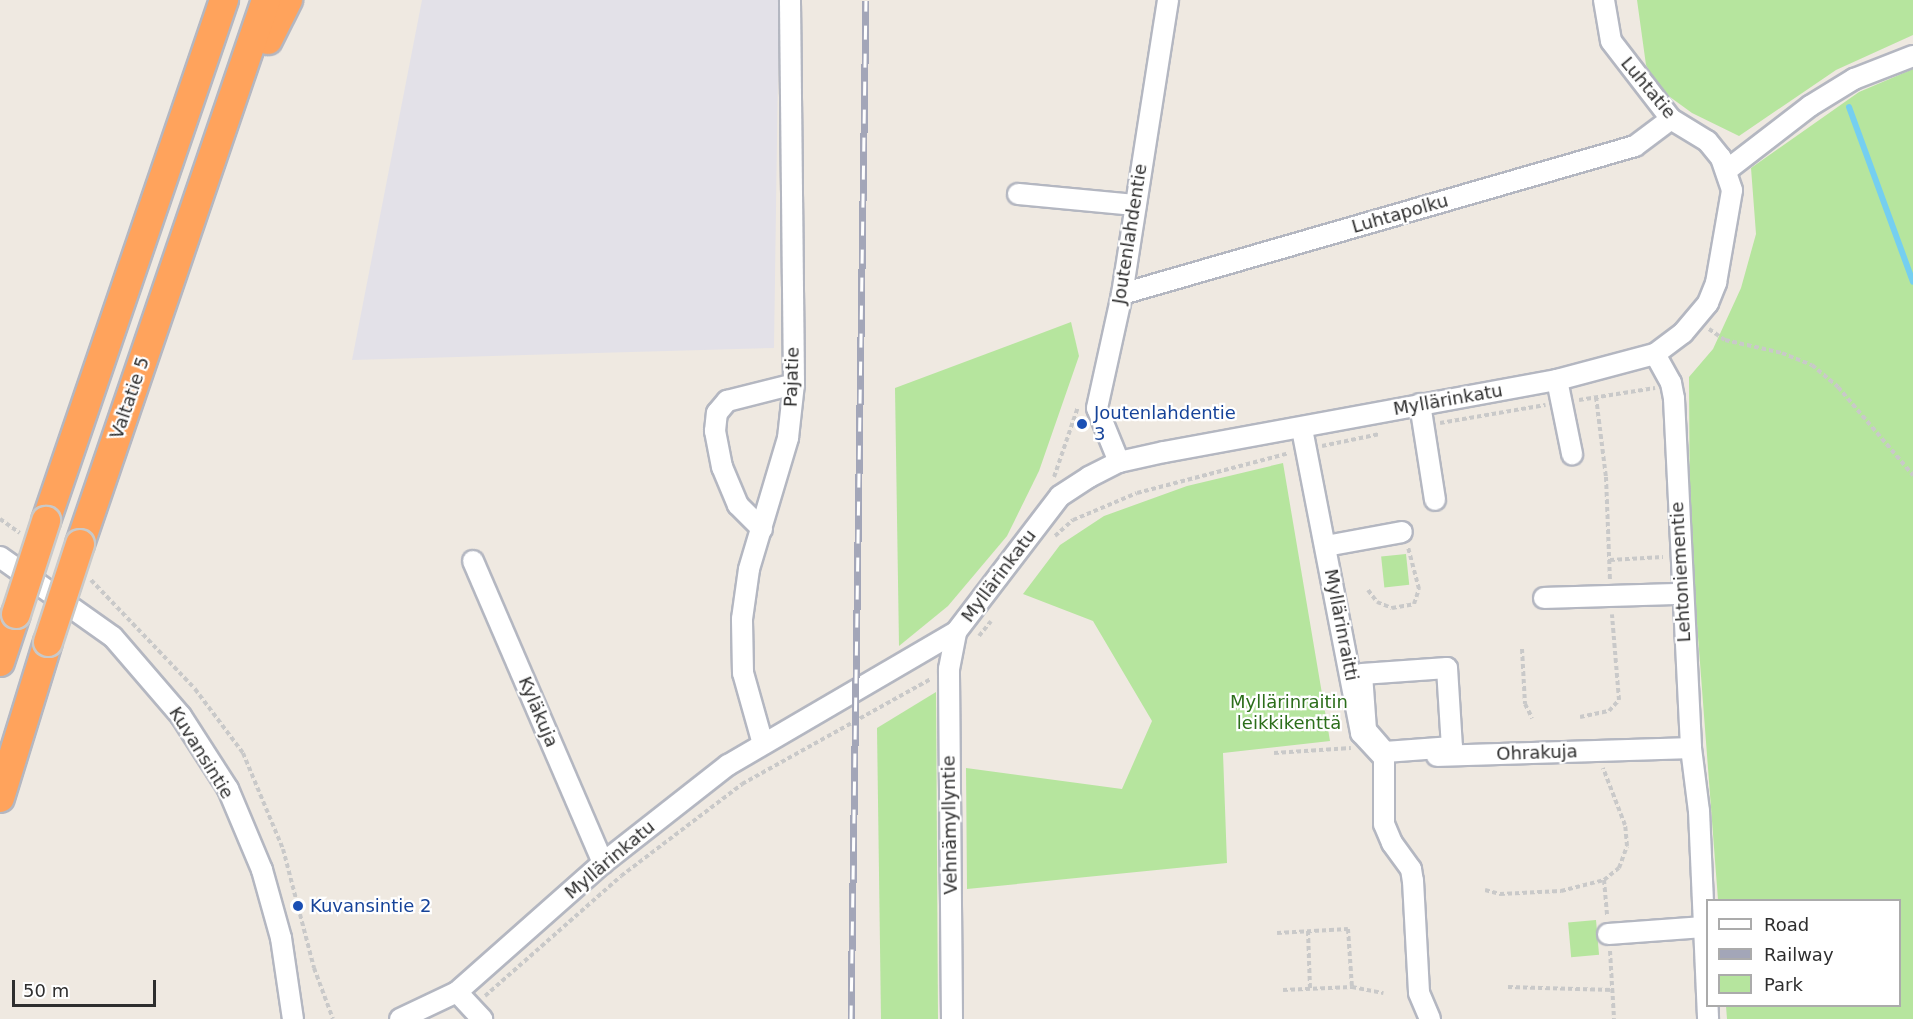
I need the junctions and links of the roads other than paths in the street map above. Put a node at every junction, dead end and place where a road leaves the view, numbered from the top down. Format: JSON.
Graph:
{"nodes":[{"id":1,"x":224,"y":0,"type":"edge"},
{"id":2,"x":266,"y":0,"type":"edge"},
{"id":3,"x":288,"y":0,"type":"edge"},
{"id":4,"x":790,"y":0,"type":"edge"},
{"id":5,"x":1168,"y":0,"type":"edge"},
{"id":6,"x":1604,"y":0,"type":"edge"},
{"id":7,"x":1913,"y":56,"type":"edge"},
{"id":8,"x":1671,"y":119,"type":"junction"},
{"id":9,"x":216,"y":144,"type":"junction"},
{"id":10,"x":1724,"y":164,"type":"junction"},
{"id":11,"x":1018,"y":194,"type":"dead end"},
{"id":12,"x":1135,"y":205,"type":"junction"},
{"id":13,"x":1122,"y":294,"type":"junction"},
{"id":14,"x":1655,"y":354,"type":"junction"},
{"id":15,"x":1557,"y":380,"type":"junction"},
{"id":16,"x":794,"y":384,"type":"junction"},
{"id":17,"x":1420,"y":404,"type":"junction"},
{"id":18,"x":1302,"y":429,"type":"junction"},
{"id":19,"x":1572,"y":454,"type":"dead end"},
{"id":20,"x":1119,"y":462,"type":"junction"},
{"id":21,"x":1435,"y":500,"type":"dead end"},
{"id":22,"x":762,"y":529,"type":"junction"},
{"id":23,"x":1402,"y":532,"type":"road end"},
{"id":24,"x":1326,"y":546,"type":"junction"},
{"id":25,"x":0,"y":557,"type":"edge"},
{"id":26,"x":473,"y":561,"type":"dead end"},
{"id":27,"x":1682,"y":594,"type":"junction"},
{"id":28,"x":1544,"y":598,"type":"dead end"},
{"id":29,"x":956,"y":632,"type":"junction"},
{"id":30,"x":0,"y":662,"type":"edge"},
{"id":31,"x":1362,"y":674,"type":"joint"},
{"id":32,"x":763,"y":744,"type":"junction"},
{"id":33,"x":1690,"y":748,"type":"junction"},
{"id":34,"x":1379,"y":753,"type":"junction"},
{"id":35,"x":0,"y":798,"type":"edge"},
{"id":36,"x":603,"y":863,"type":"junction"},
{"id":37,"x":1704,"y":927,"type":"junction"},
{"id":38,"x":1608,"y":934,"type":"dead end"},
{"id":39,"x":1706,"y":973,"type":"edge"},
{"id":40,"x":457,"y":992,"type":"junction"},
{"id":41,"x":477,"y":1013,"type":"edge"},
{"id":42,"x":293,"y":1019,"type":"edge"},
{"id":43,"x":400,"y":1019,"type":"edge"},
{"id":44,"x":952,"y":1019,"type":"edge"},
{"id":45,"x":1431,"y":1019,"type":"edge"}],
"edges":[{"from":1,"to":30,"type":"highway","bridge":true},
{"from":2,"to":9,"type":"highway","name":"Valtatie 5"},
{"from":3,"to":9,"type":"highway"},
{"from":4,"to":16,"type":"street","name":"Pajatie"},
{"from":5,"to":12,"type":"street","name":"Joutenlahdentie"},
{"from":6,"to":8,"type":"street","name":"Luhtatie"},
{"from":7,"to":10,"type":"street"},
{"from":8,"to":10,"type":"street","name":"Luhtatie"},
{"from":8,"to":13,"type":"street","name":"Luhtapolku"},
{"from":9,"to":35,"type":"highway","name":"Valtatie 5","bridge":true},
{"from":10,"to":14,"type":"street"},
{"from":11,"to":12,"type":"street"},
{"from":12,"to":13,"type":"street","name":"Joutenlahdentie"},
{"from":13,"to":20,"type":"street","name":"Joutenlahdentie"},
{"from":14,"to":15,"type":"street","name":"Myllärinkatu"},
{"from":14,"to":27,"type":"street","name":"Lehtoniementie"},
{"from":15,"to":17,"type":"street","name":"Myllärinkatu"},
{"from":15,"to":19,"type":"street"},
{"from":16,"to":22,"type":"street","name":"Pajatie"},
{"from":16,"to":22,"type":"street"},
{"from":17,"to":18,"type":"street","name":"Myllärinkatu"},
{"from":17,"to":21,"type":"street"},
{"from":18,"to":20,"type":"street","name":"Myllärinkatu"},
{"from":18,"to":24,"type":"street","name":"Myllärinraitti"},
{"from":20,"to":29,"type":"street","name":"Myllärinkatu"},
{"from":22,"to":32,"type":"street","name":"Pajatie"},
{"from":23,"to":24,"type":"street"},
{"from":24,"to":34,"type":"street","name":"Myllärinraitti"},
{"from":25,"to":42,"type":"street","name":"Kuvansintie"},
{"from":26,"to":36,"type":"street","name":"Kyläkuja"},
{"from":27,"to":28,"type":"street"},
{"from":27,"to":33,"type":"street","name":"Lehtoniementie"},
{"from":29,"to":32,"type":"street","name":"Myllärinkatu"},
{"from":29,"to":44,"type":"street","name":"Vehnämyllyntie"},
{"from":31,"to":31,"type":"street"},
{"from":32,"to":36,"type":"street","name":"Myllärinkatu"},
{"from":33,"to":34,"type":"street","name":"Ohrakuja"},
{"from":33,"to":37,"type":"street","name":"Lehtoniementie"},
{"from":34,"to":45,"type":"street"},
{"from":36,"to":40,"type":"street","name":"Myllärinkatu"},
{"from":37,"to":38,"type":"street"},
{"from":37,"to":39,"type":"street","name":"Lehtoniementie"},
{"from":40,"to":41,"type":"street"},
{"from":40,"to":43,"type":"street","name":"Myllärinkatu"}]}
